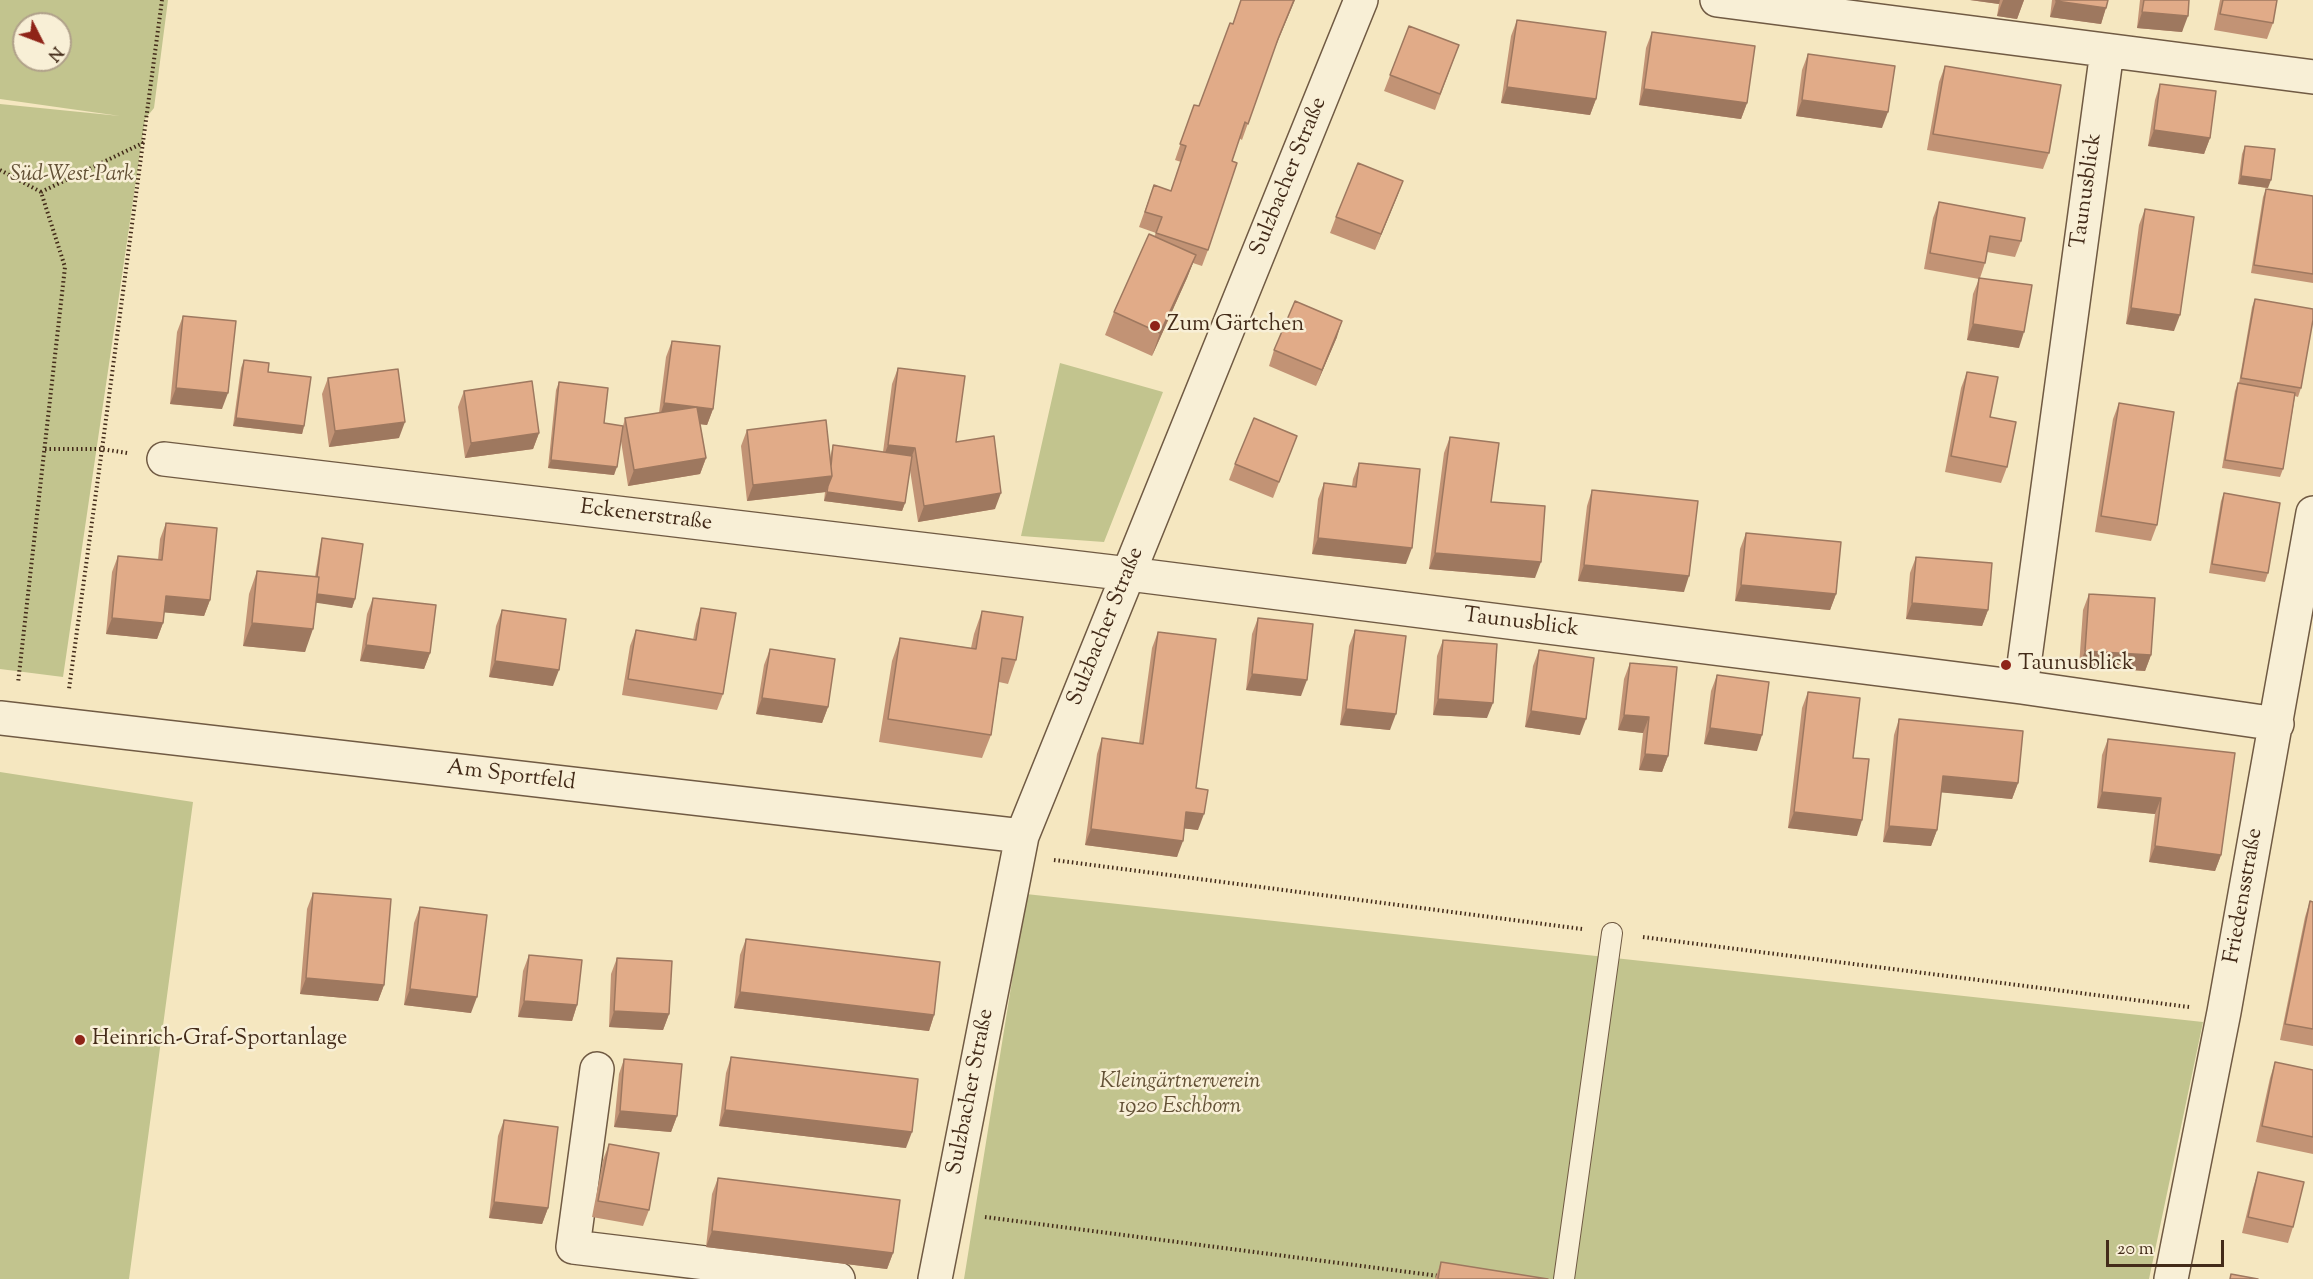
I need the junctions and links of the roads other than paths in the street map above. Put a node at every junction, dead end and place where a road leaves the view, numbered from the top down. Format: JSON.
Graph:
{"nodes":[{"id":1,"x":1361,"y":0,"type":"edge"},
{"id":2,"x":1717,"y":0,"type":"edge"},
{"id":3,"x":2107,"y":51,"type":"junction"},
{"id":4,"x":2313,"y":77,"type":"edge"},
{"id":5,"x":164,"y":459,"type":"road end"},
{"id":6,"x":2313,"y":513,"type":"edge"},
{"id":7,"x":1129,"y":574,"type":"junction"},
{"id":8,"x":2021,"y":687,"type":"junction"},
{"id":9,"x":7,"y":719,"type":"edge"},
{"id":10,"x":2277,"y":724,"type":"junction"},
{"id":11,"x":1022,"y":836,"type":"junction"},
{"id":12,"x":1612,"y":933,"type":"dead end"},
{"id":13,"x":597,"y":1069,"type":"dead end"},
{"id":14,"x":838,"y":1279,"type":"edge"},
{"id":15,"x":935,"y":1279,"type":"edge"},
{"id":16,"x":1564,"y":1279,"type":"edge"},
{"id":17,"x":2171,"y":1279,"type":"edge"}],
"edges":[{"from":1,"to":7,"type":"street","name":"Sulzbacher Straße"},
{"from":2,"to":3,"type":"street"},
{"from":3,"to":4,"type":"street"},
{"from":3,"to":8,"type":"street","name":"Taunusblick"},
{"from":5,"to":7,"type":"street","name":"Eckenerstraße"},
{"from":6,"to":10,"type":"street","name":"Friedensstraße"},
{"from":7,"to":8,"type":"street","name":"Taunusblick"},
{"from":7,"to":11,"type":"street","name":"Sulzbacher Straße"},
{"from":8,"to":10,"type":"street","name":"Taunusblick"},
{"from":9,"to":11,"type":"street","name":"Am Sportfeld"},
{"from":10,"to":17,"type":"street","name":"Friedensstraße"},
{"from":11,"to":15,"type":"street","name":"Sulzbacher Straße"},
{"from":12,"to":16,"type":"lane"},
{"from":13,"to":14,"type":"street"}]}
